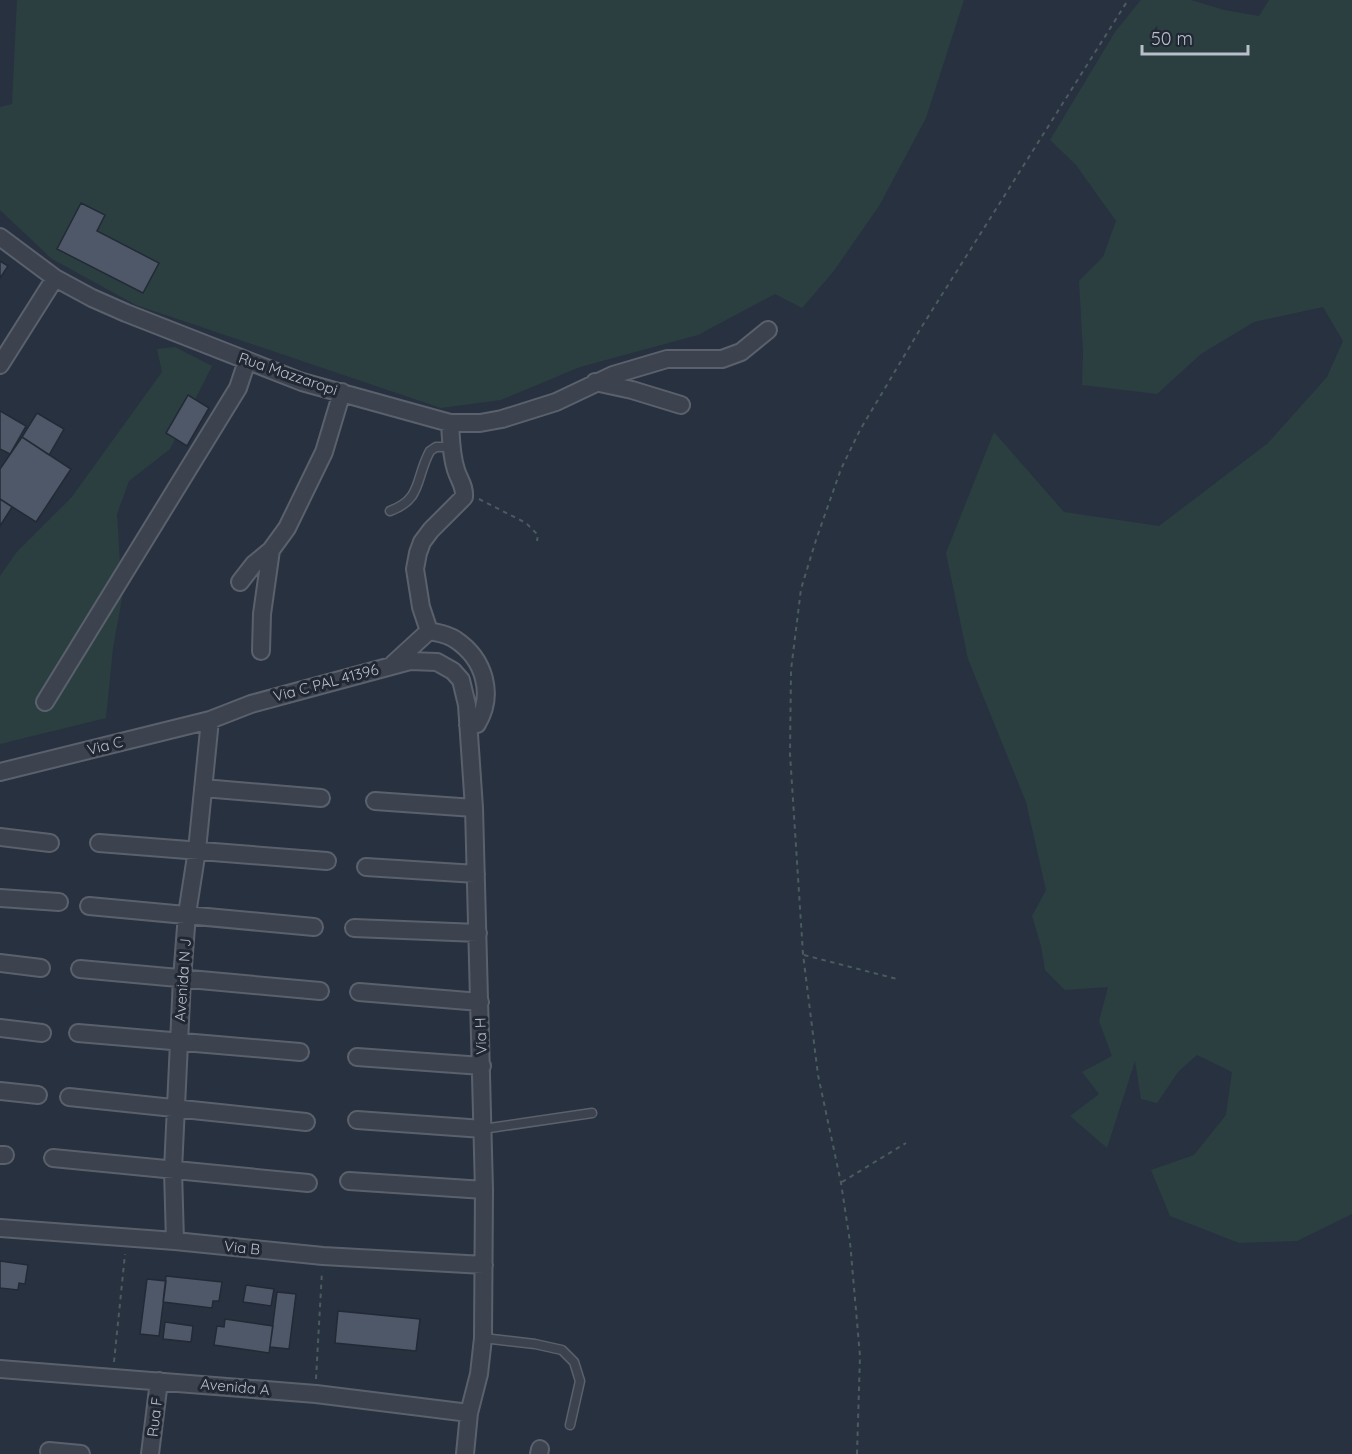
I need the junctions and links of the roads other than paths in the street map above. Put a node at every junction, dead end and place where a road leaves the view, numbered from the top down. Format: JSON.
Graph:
{"nodes":[{"id":1,"x":0,"y":237,"type":"edge"},
{"id":2,"x":55,"y":278,"type":"junction"},
{"id":3,"x":768,"y":330,"type":"dead end"},
{"id":4,"x":247,"y":362,"type":"junction"},
{"id":5,"x":0,"y":365,"type":"edge"},
{"id":6,"x":594,"y":382,"type":"junction"},
{"id":7,"x":342,"y":393,"type":"junction"},
{"id":8,"x":681,"y":405,"type":"dead end"},
{"id":9,"x":450,"y":423,"type":"junction"},
{"id":10,"x":451,"y":447,"type":"junction"},
{"id":11,"x":390,"y":511,"type":"dead end"},
{"id":12,"x":271,"y":550,"type":"junction"},
{"id":13,"x":240,"y":582,"type":"dead end"},
{"id":14,"x":429,"y":631,"type":"junction"},
{"id":15,"x":261,"y":651,"type":"dead end"},
{"id":16,"x":392,"y":665,"type":"junction"},
{"id":17,"x":445,"y":665,"type":"joint"},
{"id":18,"x":45,"y":702,"type":"dead end"},
{"id":19,"x":210,"y":720,"type":"junction"},
{"id":20,"x":468,"y":725,"type":"junction"},
{"id":21,"x":0,"y":772,"type":"edge"},
{"id":22,"x":203,"y":788,"type":"junction"},
{"id":23,"x":321,"y":798,"type":"dead end"},
{"id":24,"x":375,"y":801,"type":"dead end"},
{"id":25,"x":474,"y":808,"type":"junction"},
{"id":26,"x":0,"y":837,"type":"edge"},
{"id":27,"x":50,"y":843,"type":"dead end"},
{"id":28,"x":99,"y":843,"type":"dead end"},
{"id":29,"x":197,"y":850,"type":"junction"},
{"id":30,"x":327,"y":861,"type":"dead end"},
{"id":31,"x":366,"y":867,"type":"dead end"},
{"id":32,"x":476,"y":874,"type":"junction"},
{"id":33,"x":0,"y":898,"type":"edge"},
{"id":34,"x":59,"y":902,"type":"dead end"},
{"id":35,"x":89,"y":906,"type":"dead end"},
{"id":36,"x":187,"y":914,"type":"junction"},
{"id":37,"x":314,"y":927,"type":"dead end"},
{"id":38,"x":354,"y":928,"type":"dead end"},
{"id":39,"x":478,"y":933,"type":"junction"},
{"id":40,"x":0,"y":963,"type":"edge"},
{"id":41,"x":41,"y":968,"type":"dead end"},
{"id":42,"x":80,"y":969,"type":"dead end"},
{"id":43,"x":182,"y":979,"type":"junction"},
{"id":44,"x":320,"y":991,"type":"dead end"},
{"id":45,"x":359,"y":992,"type":"dead end"},
{"id":46,"x":480,"y":1002,"type":"junction"},
{"id":47,"x":0,"y":1028,"type":"edge"},
{"id":48,"x":42,"y":1033,"type":"dead end"},
{"id":49,"x":78,"y":1033,"type":"dead end"},
{"id":50,"x":179,"y":1043,"type":"junction"},
{"id":51,"x":300,"y":1052,"type":"dead end"},
{"id":52,"x":357,"y":1057,"type":"dead end"},
{"id":53,"x":482,"y":1066,"type":"junction"},
{"id":54,"x":0,"y":1091,"type":"edge"},
{"id":55,"x":38,"y":1095,"type":"dead end"},
{"id":56,"x":69,"y":1097,"type":"dead end"},
{"id":57,"x":175,"y":1107,"type":"junction"},
{"id":58,"x":592,"y":1113,"type":"dead end"},
{"id":59,"x":357,"y":1120,"type":"dead end"},
{"id":60,"x":306,"y":1122,"type":"dead end"},
{"id":61,"x":483,"y":1129,"type":"junction"},
{"id":62,"x":53,"y":1158,"type":"dead end"},
{"id":63,"x":173,"y":1170,"type":"junction"},
{"id":64,"x":349,"y":1182,"type":"dead end"},
{"id":65,"x":308,"y":1183,"type":"dead end"},
{"id":66,"x":484,"y":1190,"type":"junction"},
{"id":67,"x":0,"y":1228,"type":"edge"},
{"id":68,"x":175,"y":1241,"type":"junction"},
{"id":69,"x":484,"y":1265,"type":"junction"},
{"id":70,"x":483,"y":1338,"type":"junction"},
{"id":71,"x":0,"y":1369,"type":"edge"},
{"id":72,"x":159,"y":1381,"type":"junction"},
{"id":73,"x":469,"y":1413,"type":"junction"},
{"id":74,"x":570,"y":1425,"type":"dead end"},
{"id":75,"x":50,"y":1451,"type":"dead end"},
{"id":76,"x":81,"y":1454,"type":"edge"},
{"id":77,"x":150,"y":1454,"type":"edge"},
{"id":78,"x":465,"y":1454,"type":"edge"}],
"edges":[{"from":1,"to":2,"type":"street","name":"Rua Mazzaropi"},
{"from":2,"to":4,"type":"street","name":"Rua Mazzaropi"},
{"from":2,"to":5,"type":"street"},
{"from":3,"to":6,"type":"street","name":"Rua Mazzaropi"},
{"from":4,"to":7,"type":"street","name":"Rua Mazzaropi"},
{"from":4,"to":18,"type":"street"},
{"from":6,"to":8,"type":"street"},
{"from":6,"to":9,"type":"street","name":"Rua Mazzaropi"},
{"from":7,"to":9,"type":"street","name":"Rua Mazzaropi"},
{"from":7,"to":12,"type":"street"},
{"from":9,"to":10,"type":"street"},
{"from":10,"to":11,"type":"lane"},
{"from":10,"to":14,"type":"street"},
{"from":12,"to":13,"type":"street"},
{"from":12,"to":15,"type":"street"},
{"from":14,"to":16,"type":"street"},
{"from":14,"to":20,"type":"street"},
{"from":16,"to":17,"type":"street","name":"Via C PAL 41396"},
{"from":16,"to":19,"type":"street","name":"Via C PAL 41396"},
{"from":17,"to":20,"type":"street","name":"Via H"},
{"from":19,"to":21,"type":"street","name":"Via C"},
{"from":19,"to":22,"type":"street","name":"Avenida N J"},
{"from":20,"to":25,"type":"street","name":"Via H"},
{"from":22,"to":23,"type":"street"},
{"from":22,"to":29,"type":"street","name":"Avenida N J"},
{"from":24,"to":25,"type":"street"},
{"from":25,"to":32,"type":"street","name":"Via H"},
{"from":26,"to":27,"type":"street"},
{"from":28,"to":29,"type":"street"},
{"from":29,"to":30,"type":"street"},
{"from":29,"to":36,"type":"street","name":"Avenida N J"},
{"from":31,"to":32,"type":"street"},
{"from":32,"to":39,"type":"street","name":"Via H"},
{"from":33,"to":34,"type":"street"},
{"from":35,"to":36,"type":"street"},
{"from":36,"to":37,"type":"street"},
{"from":36,"to":43,"type":"street","name":"Avenida N J"},
{"from":38,"to":39,"type":"street"},
{"from":39,"to":46,"type":"street","name":"Via H"},
{"from":40,"to":41,"type":"street"},
{"from":42,"to":43,"type":"street"},
{"from":43,"to":44,"type":"street"},
{"from":43,"to":50,"type":"street","name":"Avenida N J"},
{"from":45,"to":46,"type":"street"},
{"from":46,"to":53,"type":"street","name":"Via H"},
{"from":47,"to":48,"type":"street"},
{"from":49,"to":50,"type":"street"},
{"from":50,"to":51,"type":"street"},
{"from":50,"to":57,"type":"street","name":"Avenida N J"},
{"from":52,"to":53,"type":"street"},
{"from":53,"to":61,"type":"street","name":"Via H"},
{"from":54,"to":55,"type":"street"},
{"from":56,"to":57,"type":"street"},
{"from":57,"to":60,"type":"street"},
{"from":57,"to":63,"type":"street","name":"Avenida N J"},
{"from":58,"to":61,"type":"lane"},
{"from":59,"to":61,"type":"street"},
{"from":61,"to":66,"type":"street","name":"Via H"},
{"from":62,"to":63,"type":"street"},
{"from":63,"to":65,"type":"street"},
{"from":63,"to":68,"type":"street","name":"Avenida N J"},
{"from":64,"to":66,"type":"street"},
{"from":66,"to":69,"type":"street","name":"Via H"},
{"from":67,"to":68,"type":"street","name":"Via B"},
{"from":68,"to":69,"type":"street","name":"Via B"},
{"from":69,"to":70,"type":"street","name":"Via H"},
{"from":70,"to":73,"type":"street","name":"Via H"},
{"from":70,"to":74,"type":"lane"},
{"from":71,"to":72,"type":"street","name":"Avenida A"},
{"from":72,"to":73,"type":"street","name":"Avenida A"},
{"from":72,"to":77,"type":"street","name":"Rua F"},
{"from":73,"to":78,"type":"street"},
{"from":75,"to":76,"type":"street"}]}
